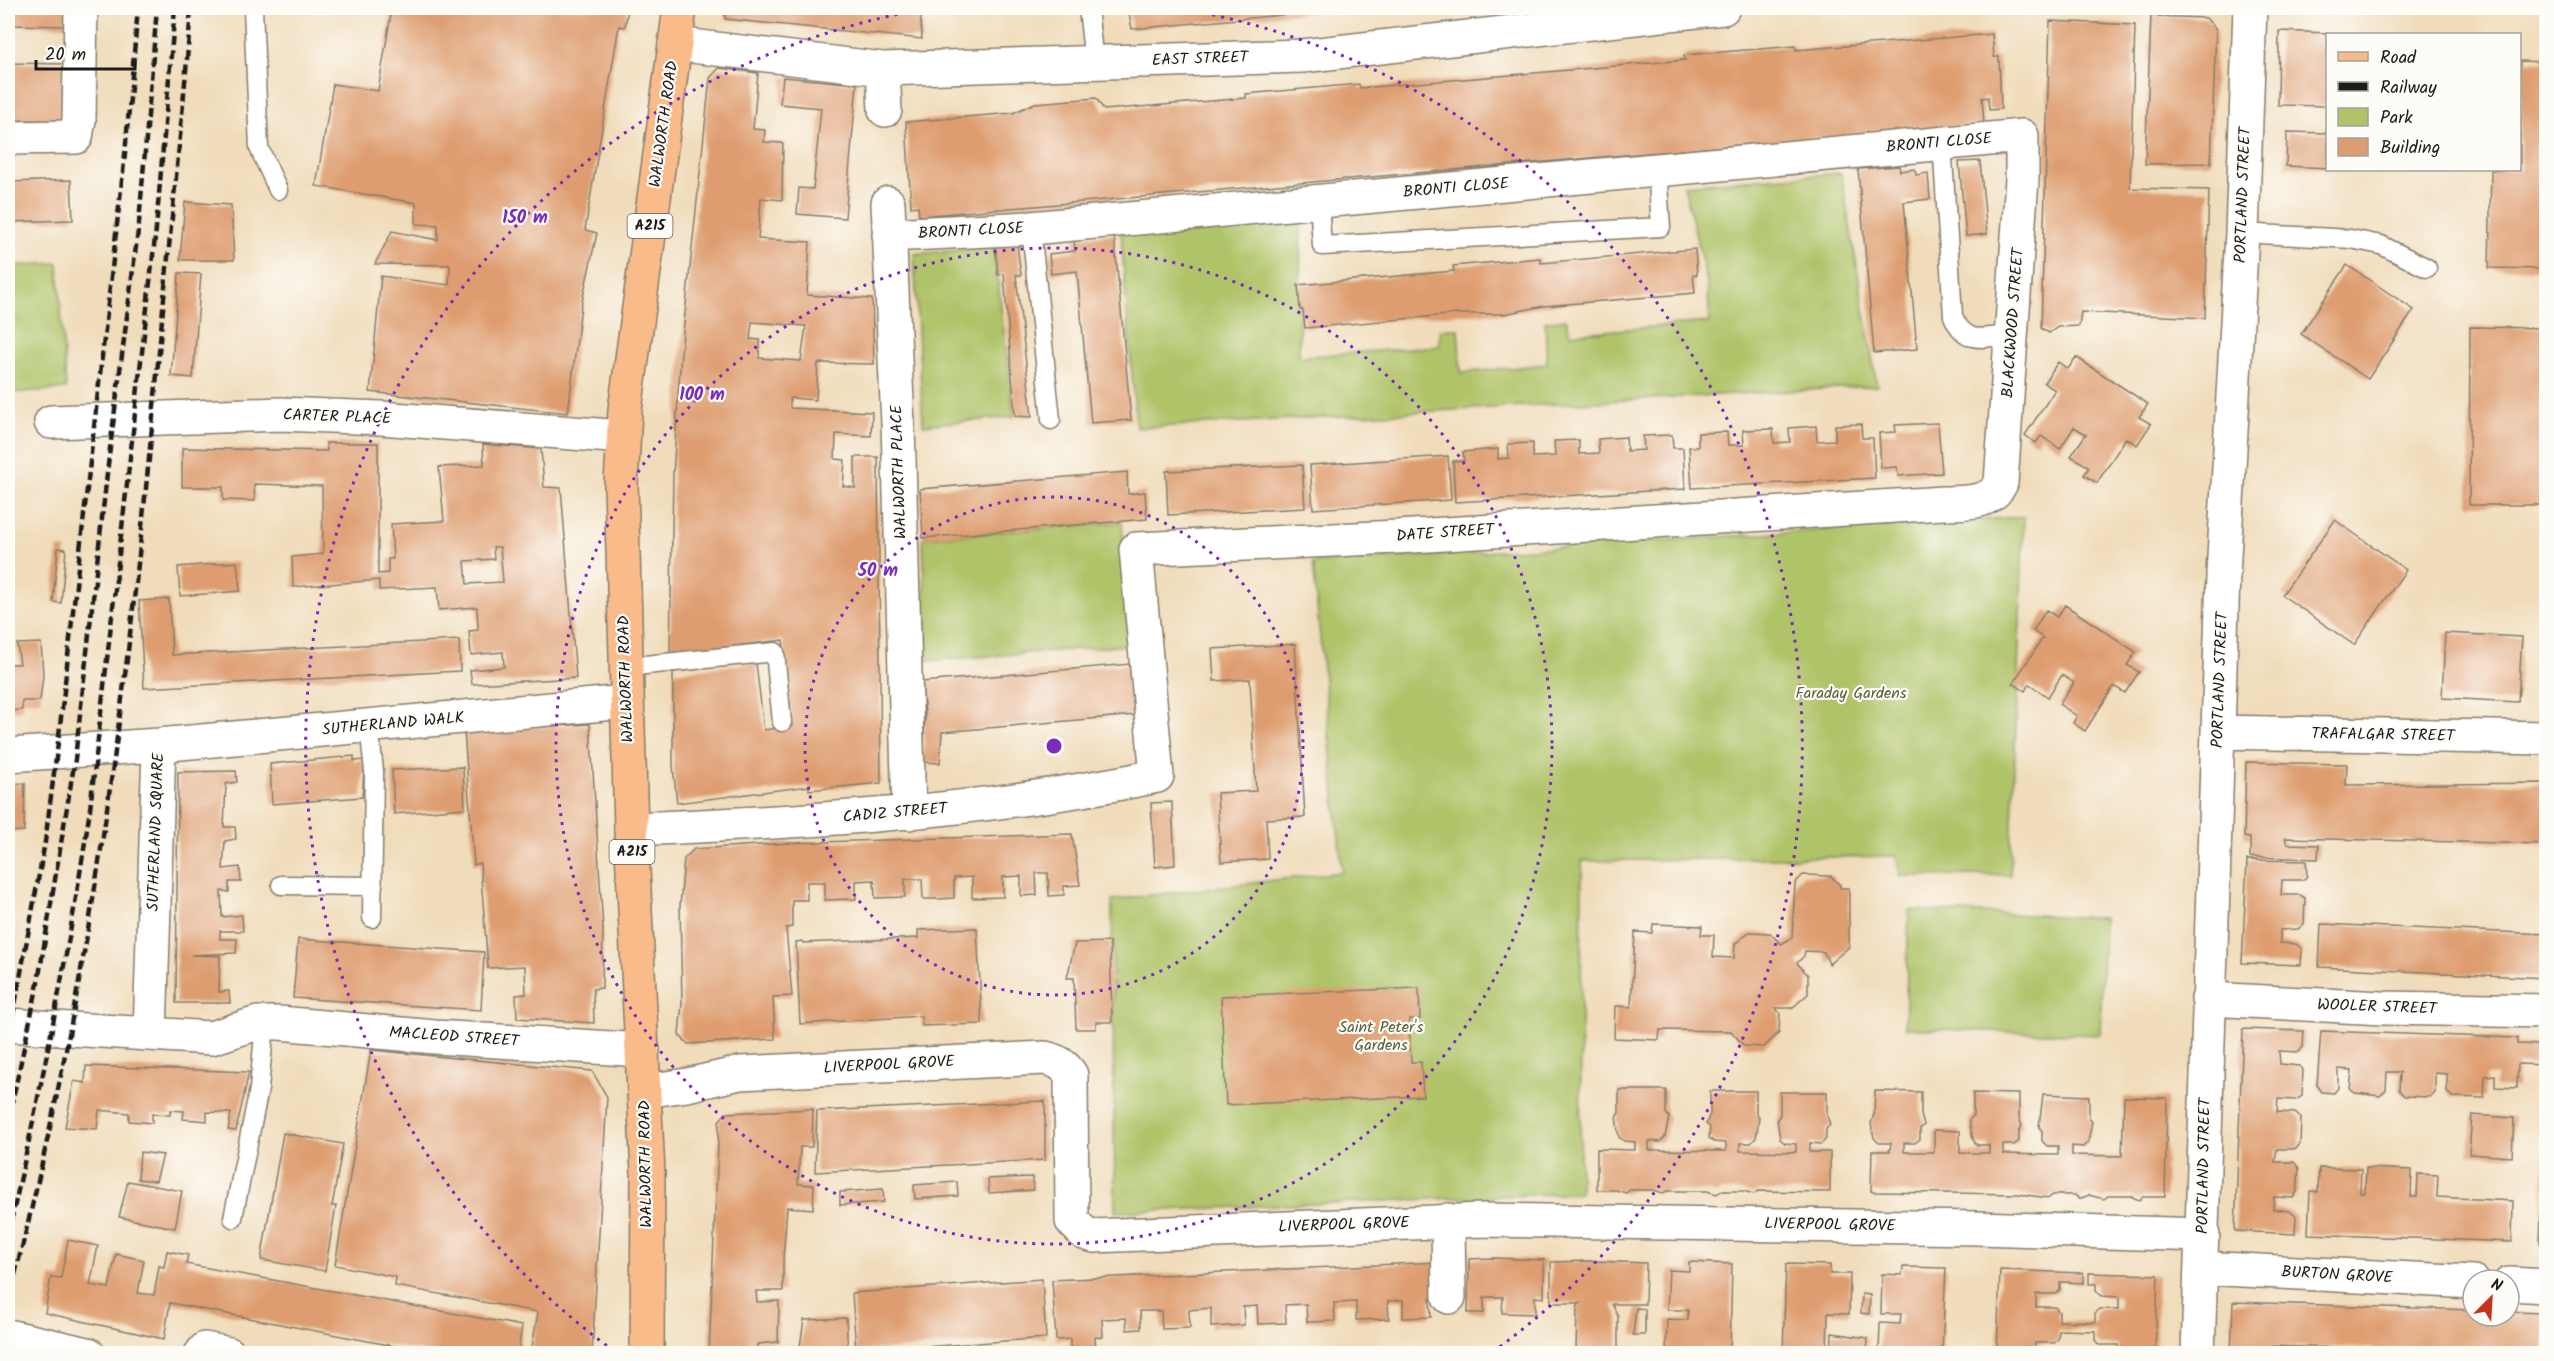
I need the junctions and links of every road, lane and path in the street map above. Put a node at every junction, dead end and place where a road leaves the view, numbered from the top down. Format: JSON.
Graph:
{"nodes":[{"id":1,"x":81,"y":8,"type":"edge"},
{"id":2,"x":253,"y":8,"type":"edge"},
{"id":3,"x":680,"y":8,"type":"edge"},
{"id":4,"x":1088,"y":8,"type":"edge"},
{"id":5,"x":1714,"y":8,"type":"edge"},
{"id":6,"x":2250,"y":8,"type":"edge"},
{"id":7,"x":675,"y":44,"type":"junction"},
{"id":8,"x":1094,"y":63,"type":"junction"},
{"id":9,"x":883,"y":69,"type":"junction"},
{"id":10,"x":885,"y":110,"type":"dead end"},
{"id":11,"x":2022,"y":136,"type":"joint"},
{"id":12,"x":8,"y":138,"type":"edge"},
{"id":13,"x":1942,"y":142,"type":"junction"},
{"id":14,"x":1657,"y":169,"type":"junction"},
{"id":15,"x":278,"y":190,"type":"dead end"},
{"id":16,"x":1319,"y":201,"type":"junction"},
{"id":17,"x":888,"y":203,"type":"dead end"},
{"id":18,"x":1031,"y":228,"type":"junction"},
{"id":19,"x":2242,"y":233,"type":"junction"},
{"id":20,"x":889,"y":235,"type":"junction"},
{"id":21,"x":2427,"y":268,"type":"dead end"},
{"id":22,"x":2013,"y":334,"type":"junction"},
{"id":23,"x":1051,"y":420,"type":"dead end"},
{"id":24,"x":51,"y":422,"type":"dead end"},
{"id":25,"x":623,"y":438,"type":"junction"},
{"id":26,"x":1981,"y":500,"type":"joint"},
{"id":27,"x":625,"y":667,"type":"junction"},
{"id":28,"x":626,"y":702,"type":"junction"},
{"id":29,"x":782,"y":722,"type":"dead end"},
{"id":30,"x":369,"y":726,"type":"junction"},
{"id":31,"x":2219,"y":732,"type":"junction"},
{"id":32,"x":2547,"y":738,"type":"edge"},
{"id":33,"x":159,"y":745,"type":"junction"},
{"id":34,"x":8,"y":755,"type":"edge"},
{"id":35,"x":1157,"y":776,"type":"joint"},
{"id":36,"x":909,"y":813,"type":"junction"},
{"id":37,"x":631,"y":829,"type":"junction"},
{"id":38,"x":281,"y":885,"type":"dead end"},
{"id":39,"x":373,"y":886,"type":"junction"},
{"id":40,"x":372,"y":918,"type":"dead end"},
{"id":41,"x":2208,"y":999,"type":"junction"},
{"id":42,"x":2547,"y":1011,"type":"edge"},
{"id":43,"x":265,"y":1023,"type":"junction"},
{"id":44,"x":8,"y":1025,"type":"edge"},
{"id":45,"x":150,"y":1034,"type":"junction"},
{"id":46,"x":643,"y":1050,"type":"junction"},
{"id":47,"x":644,"y":1091,"type":"junction"},
{"id":48,"x":233,"y":1218,"type":"dead end"},
{"id":49,"x":1448,"y":1220,"type":"junction"},
{"id":50,"x":2203,"y":1236,"type":"junction"},
{"id":51,"x":2202,"y":1268,"type":"junction"},
{"id":52,"x":2461,"y":1281,"type":"edge"},
{"id":53,"x":2521,"y":1285,"type":"edge"},
{"id":54,"x":2547,"y":1286,"type":"edge"},
{"id":55,"x":1449,"y":1298,"type":"dead end"},
{"id":56,"x":8,"y":1336,"type":"edge"},
{"id":57,"x":73,"y":1352,"type":"edge"},
{"id":58,"x":201,"y":1353,"type":"edge"},
{"id":59,"x":229,"y":1353,"type":"edge"},
{"id":60,"x":647,"y":1353,"type":"edge"},
{"id":61,"x":2198,"y":1353,"type":"edge"}],
"edges":[{"from":1,"to":12,"type":"street"},
{"from":2,"to":15,"type":"lane"},
{"from":3,"to":7,"type":"main road","name":"WALWORTH ROAD","number":"A215"},
{"from":4,"to":8,"type":"lane"},
{"from":5,"to":8,"type":"street","name":"EAST STREET"},
{"from":6,"to":19,"type":"street","name":"PORTLAND STREET"},
{"from":7,"to":9,"type":"street","name":"EAST STREET"},
{"from":7,"to":25,"type":"main road","name":"WALWORTH ROAD","number":"A215"},
{"from":8,"to":9,"type":"street","name":"EAST STREET"},
{"from":9,"to":10,"type":"street"},
{"from":11,"to":13,"type":"street","name":"BRONTI CLOSE"},
{"from":11,"to":22,"type":"street","name":"BLACKWOOD STREET"},
{"from":13,"to":14,"type":"street","name":"BRONTI CLOSE"},
{"from":13,"to":22,"type":"lane"},
{"from":14,"to":16,"type":"street","name":"BRONTI CLOSE"},
{"from":14,"to":16,"type":"lane"},
{"from":16,"to":18,"type":"street","name":"BRONTI CLOSE"},
{"from":17,"to":20,"type":"street","name":"WALWORTH PLACE"},
{"from":18,"to":20,"type":"street","name":"BRONTI CLOSE"},
{"from":18,"to":23,"type":"lane"},
{"from":19,"to":21,"type":"lane"},
{"from":19,"to":31,"type":"street","name":"PORTLAND STREET"},
{"from":20,"to":36,"type":"street","name":"WALWORTH PLACE"},
{"from":22,"to":26,"type":"street","name":"BLACKWOOD STREET"},
{"from":24,"to":25,"type":"street","name":"CARTER PLACE"},
{"from":25,"to":27,"type":"main road","name":"WALWORTH ROAD","number":"A215"},
{"from":26,"to":35,"type":"street","name":"DATE STREET"},
{"from":27,"to":28,"type":"main road","name":"WALWORTH ROAD","number":"A215"},
{"from":27,"to":29,"type":"lane"},
{"from":28,"to":30,"type":"street","name":"SUTHERLAND WALK"},
{"from":28,"to":37,"type":"main road","name":"WALWORTH ROAD","number":"A215"},
{"from":30,"to":33,"type":"street","name":"SUTHERLAND WALK"},
{"from":30,"to":39,"type":"lane"},
{"from":31,"to":32,"type":"street","name":"TRAFALGAR STREET"},
{"from":31,"to":41,"type":"street","name":"PORTLAND STREET"},
{"from":33,"to":34,"type":"street","name":"SUTHERLAND SQUARE"},
{"from":33,"to":45,"type":"street","name":"SUTHERLAND SQUARE"},
{"from":35,"to":36,"type":"street","name":"CADIZ STREET"},
{"from":36,"to":37,"type":"street","name":"CADIZ STREET"},
{"from":37,"to":46,"type":"main road","name":"WALWORTH ROAD","number":"A215"},
{"from":38,"to":39,"type":"lane"},
{"from":39,"to":40,"type":"lane"},
{"from":41,"to":42,"type":"street","name":"WOOLER STREET"},
{"from":41,"to":50,"type":"street","name":"PORTLAND STREET"},
{"from":43,"to":45,"type":"street"},
{"from":43,"to":46,"type":"street","name":"MACLEOD STREET"},
{"from":43,"to":48,"type":"lane"},
{"from":44,"to":45,"type":"street"},
{"from":46,"to":47,"type":"main road","name":"WALWORTH ROAD","number":"A215"},
{"from":47,"to":49,"type":"street","name":"LIVERPOOL GROVE"},
{"from":47,"to":60,"type":"main road","name":"WALWORTH ROAD","number":"A215"},
{"from":49,"to":50,"type":"street","name":"LIVERPOOL GROVE"},
{"from":49,"to":55,"type":"street"},
{"from":50,"to":51,"type":"street","name":"PORTLAND STREET"},
{"from":51,"to":52,"type":"street","name":"BURTON GROVE"},
{"from":51,"to":61,"type":"street","name":"PORTLAND STREET"},
{"from":53,"to":54,"type":"street"},
{"from":56,"to":57,"type":"street"},
{"from":58,"to":59,"type":"street"}]}
